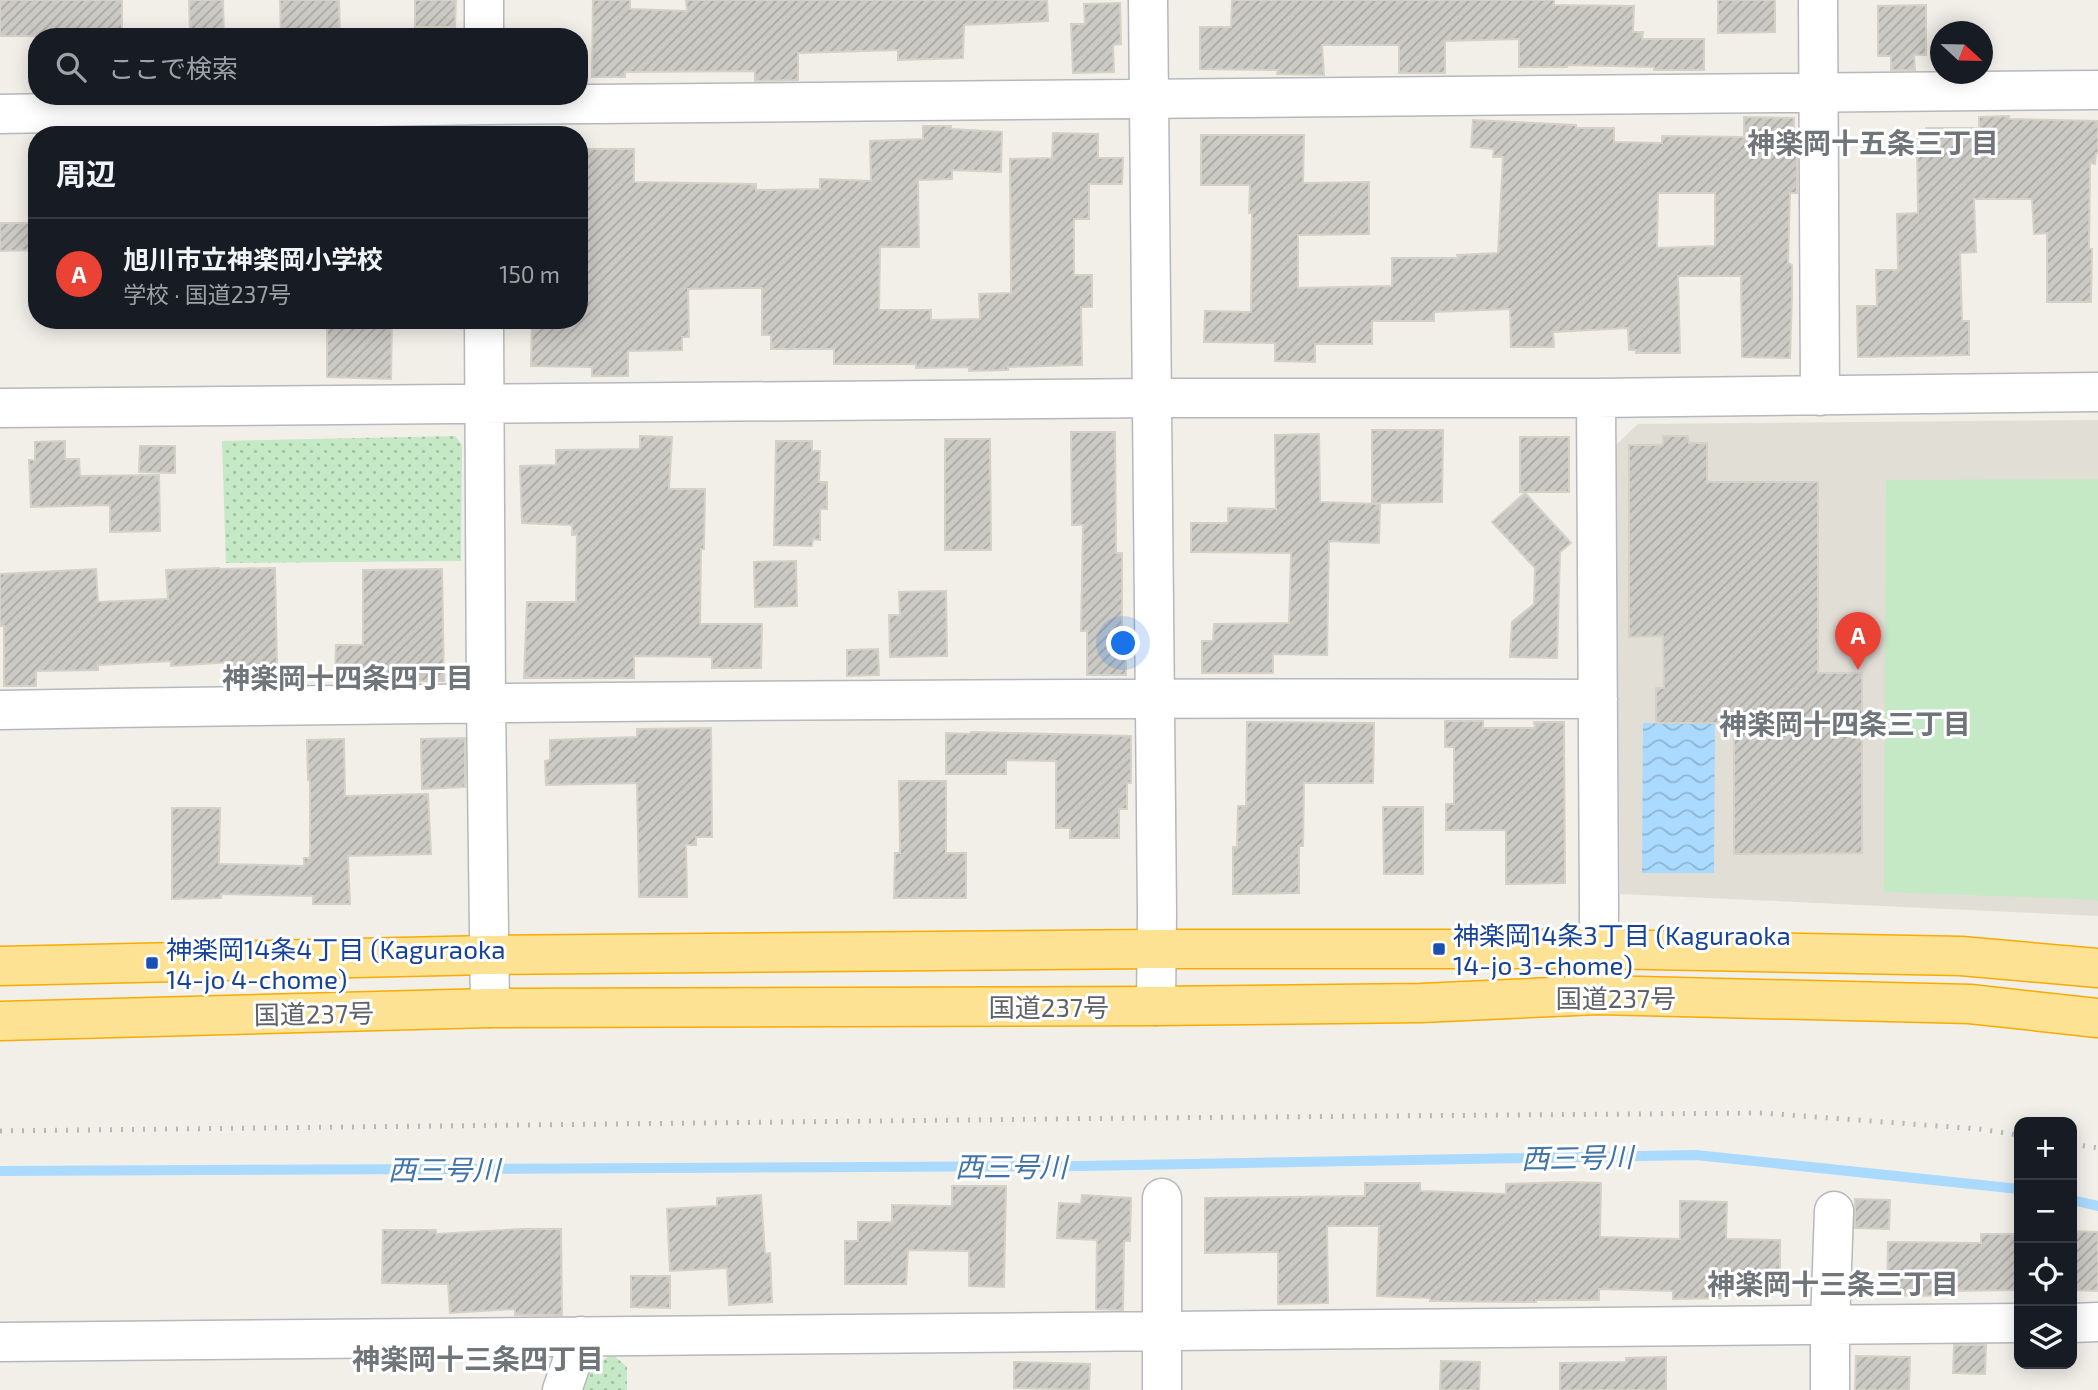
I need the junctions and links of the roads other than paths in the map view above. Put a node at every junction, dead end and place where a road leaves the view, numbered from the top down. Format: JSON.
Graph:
{"nodes":[{"id":1,"x":484,"y":0,"type":"edge"},
{"id":2,"x":1148,"y":0,"type":"edge"},
{"id":3,"x":1818,"y":0,"type":"edge"},
{"id":4,"x":484,"y":28,"type":"edge"},
{"id":5,"x":2098,"y":90,"type":"edge"},
{"id":6,"x":1818,"y":93,"type":"junction"},
{"id":7,"x":1149,"y":99,"type":"junction"},
{"id":8,"x":485,"y":112,"type":"edge"},
{"id":9,"x":0,"y":114,"type":"edge"},
{"id":10,"x":484,"y":329,"type":"edge"},
{"id":11,"x":2098,"y":392,"type":"edge"},
{"id":12,"x":1820,"y":396,"type":"junction"},
{"id":13,"x":1152,"y":398,"type":"junction"},
{"id":14,"x":1596,"y":398,"type":"junction"},
{"id":15,"x":484,"y":404,"type":"junction"},
{"id":16,"x":0,"y":408,"type":"edge"},
{"id":17,"x":1154,"y":697,"type":"junction"},
{"id":18,"x":1598,"y":699,"type":"junction"},
{"id":19,"x":485,"y":702,"type":"junction"},
{"id":20,"x":0,"y":710,"type":"edge"},
{"id":21,"x":1156,"y":949,"type":"junction"},
{"id":22,"x":1599,"y":949,"type":"junction"},
{"id":23,"x":490,"y":955,"type":"junction"},
{"id":24,"x":0,"y":966,"type":"edge"},
{"id":25,"x":2098,"y":968,"type":"edge"},
{"id":26,"x":1598,"y":995,"type":"junction"},
{"id":27,"x":1156,"y":1006,"type":"junction"},
{"id":28,"x":490,"y":1008,"type":"junction"},
{"id":29,"x":2098,"y":1017,"type":"edge"},
{"id":30,"x":0,"y":1021,"type":"edge"},
{"id":31,"x":1162,"y":1198,"type":"dead end"},
{"id":32,"x":1834,"y":1211,"type":"dead end"},
{"id":33,"x":2077,"y":1322,"type":"edge"},
{"id":34,"x":2098,"y":1322,"type":"edge"},
{"id":35,"x":2014,"y":1323,"type":"edge"},
{"id":36,"x":1830,"y":1324,"type":"junction"},
{"id":37,"x":1162,"y":1330,"type":"junction"},
{"id":38,"x":581,"y":1336,"type":"junction"},
{"id":39,"x":0,"y":1342,"type":"edge"},
{"id":40,"x":562,"y":1390,"type":"edge"},
{"id":41,"x":1162,"y":1390,"type":"edge"},
{"id":42,"x":1830,"y":1390,"type":"edge"}],
"edges":[{"from":1,"to":4,"type":"street"},
{"from":2,"to":7,"type":"street"},
{"from":3,"to":6,"type":"street"},
{"from":5,"to":6,"type":"street"},
{"from":6,"to":7,"type":"street"},
{"from":6,"to":12,"type":"street"},
{"from":7,"to":8,"type":"street"},
{"from":7,"to":13,"type":"street"},
{"from":8,"to":9,"type":"street"},
{"from":10,"to":15,"type":"street"},
{"from":11,"to":12,"type":"street"},
{"from":12,"to":14,"type":"street"},
{"from":13,"to":14,"type":"street"},
{"from":13,"to":15,"type":"street"},
{"from":13,"to":17,"type":"street"},
{"from":14,"to":18,"type":"street"},
{"from":15,"to":16,"type":"street"},
{"from":15,"to":19,"type":"street"},
{"from":17,"to":18,"type":"street"},
{"from":17,"to":19,"type":"street"},
{"from":17,"to":21,"type":"street"},
{"from":18,"to":22,"type":"street"},
{"from":19,"to":20,"type":"street"},
{"from":19,"to":23,"type":"street"},
{"from":21,"to":22,"type":"highway","name":"国道237号"},
{"from":21,"to":23,"type":"highway","name":"国道237号"},
{"from":21,"to":27,"type":"street"},
{"from":22,"to":25,"type":"highway","name":"国道237号"},
{"from":22,"to":26,"type":"street"},
{"from":23,"to":24,"type":"highway","name":"国道237号"},
{"from":23,"to":28,"type":"street"},
{"from":26,"to":27,"type":"highway","name":"国道237号"},
{"from":26,"to":29,"type":"highway","name":"国道237号"},
{"from":27,"to":28,"type":"highway","name":"国道237号"},
{"from":28,"to":30,"type":"highway","name":"国道237号"},
{"from":31,"to":37,"type":"street"},
{"from":32,"to":36,"type":"street"},
{"from":33,"to":34,"type":"street"},
{"from":35,"to":36,"type":"street"},
{"from":36,"to":37,"type":"street"},
{"from":36,"to":42,"type":"street"},
{"from":37,"to":38,"type":"street"},
{"from":37,"to":41,"type":"street"},
{"from":38,"to":39,"type":"street"},
{"from":38,"to":40,"type":"street"}]}
